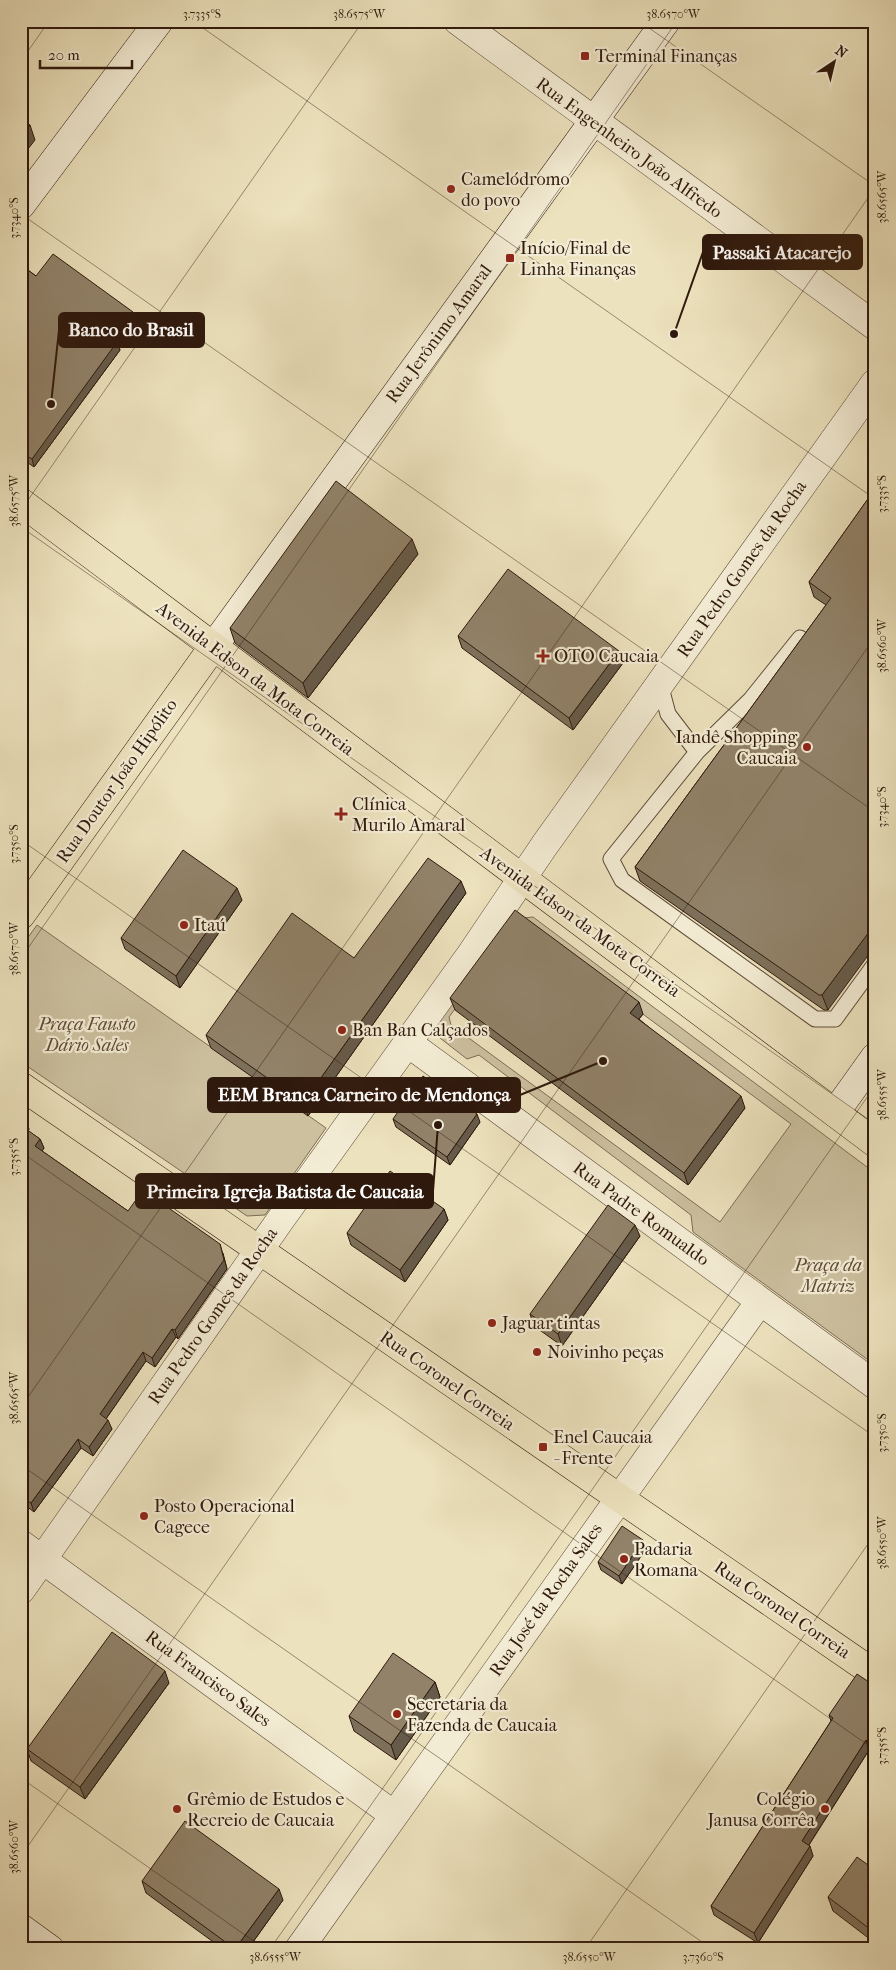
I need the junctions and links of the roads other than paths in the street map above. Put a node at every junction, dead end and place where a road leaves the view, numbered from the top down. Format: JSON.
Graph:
{"nodes":[{"id":1,"x":159,"y":21,"type":"edge"},
{"id":2,"x":458,"y":21,"type":"edge"},
{"id":3,"x":666,"y":21,"type":"edge"},
{"id":4,"x":593,"y":122,"type":"junction"},
{"id":5,"x":21,"y":205,"type":"edge"},
{"id":6,"x":875,"y":326,"type":"edge"},
{"id":7,"x":875,"y":383,"type":"edge"},
{"id":8,"x":21,"y":502,"type":"edge"},
{"id":9,"x":800,"y":638,"type":"edge"},
{"id":10,"x":213,"y":647,"type":"junction"},
{"id":11,"x":660,"y":684,"type":"junction"},
{"id":12,"x":697,"y":752,"type":"junction"},
{"id":13,"x":521,"y":879,"type":"junction"},
{"id":14,"x":21,"y":915,"type":"edge"},
{"id":15,"x":875,"y":964,"type":"edge"},
{"id":16,"x":408,"y":1042,"type":"junction"},
{"id":17,"x":875,"y":1057,"type":"edge"},
{"id":18,"x":21,"y":1086,"type":"edge"},
{"id":19,"x":835,"y":1113,"type":"junction"},
{"id":20,"x":875,"y":1143,"type":"edge"},
{"id":21,"x":260,"y":1252,"type":"junction"},
{"id":22,"x":760,"y":1301,"type":"junction"},
{"id":23,"x":875,"y":1385,"type":"edge"},
{"id":24,"x":619,"y":1498,"type":"junction"},
{"id":25,"x":32,"y":1552,"type":"edge"},
{"id":26,"x":21,"y":1590,"type":"edge"},
{"id":27,"x":875,"y":1674,"type":"edge"},
{"id":28,"x":394,"y":1815,"type":"junction"},
{"id":29,"x":21,"y":1928,"type":"edge"},
{"id":30,"x":50,"y":1949,"type":"edge"},
{"id":31,"x":299,"y":1949,"type":"edge"}],
"edges":[{"from":1,"to":5,"type":"street"},
{"from":2,"to":4,"type":"street","name":"Rua Engenheiro João Alfredo"},
{"from":3,"to":4,"type":"street","name":"Rua Jerônimo Amaral"},
{"from":4,"to":6,"type":"street","name":"Rua Engenheiro João Alfredo"},
{"from":4,"to":10,"type":"street","name":"Rua Jerônimo Amaral"},
{"from":7,"to":11,"type":"street","name":"Rua Pedro Gomes da Rocha"},
{"from":8,"to":10,"type":"main road","name":"Avenida Edson da Mota Correia"},
{"from":9,"to":12,"type":"lane"},
{"from":10,"to":13,"type":"main road","name":"Avenida Edson da Mota Correia"},
{"from":10,"to":14,"type":"main road","name":"Rua Doutor João Hipólito"},
{"from":11,"to":12,"type":"lane"},
{"from":11,"to":13,"type":"street","name":"Rua Pedro Gomes da Rocha"},
{"from":12,"to":15,"type":"lane"},
{"from":13,"to":16,"type":"street","name":"Rua Pedro Gomes da Rocha"},
{"from":13,"to":19,"type":"main road","name":"Avenida Edson da Mota Correia"},
{"from":16,"to":21,"type":"street","name":"Rua Pedro Gomes da Rocha"},
{"from":16,"to":22,"type":"street","name":"Rua Padre Romualdo"},
{"from":17,"to":19,"type":"street"},
{"from":18,"to":21,"type":"main road","name":"Rua Coronel Correia"},
{"from":19,"to":20,"type":"main road","name":"Avenida Edson da Mota Correia"},
{"from":21,"to":24,"type":"main road","name":"Rua Coronel Correia"},
{"from":21,"to":25,"type":"street","name":"Rua Pedro Gomes da Rocha"},
{"from":22,"to":23,"type":"street","name":"Rua Padre Romualdo"},
{"from":22,"to":24,"type":"street","name":"Rua José da Rocha Sales"},
{"from":24,"to":27,"type":"main road","name":"Rua Coronel Correia"},
{"from":24,"to":28,"type":"street","name":"Rua José da Rocha Sales"},
{"from":25,"to":26,"type":"street","name":"Rua Pedro Gomes da Rocha"},
{"from":25,"to":28,"type":"street","name":"Rua Francisco Sales"},
{"from":28,"to":31,"type":"street","name":"Rua José da Rocha Sales"},
{"from":29,"to":30,"type":"street"}]}
